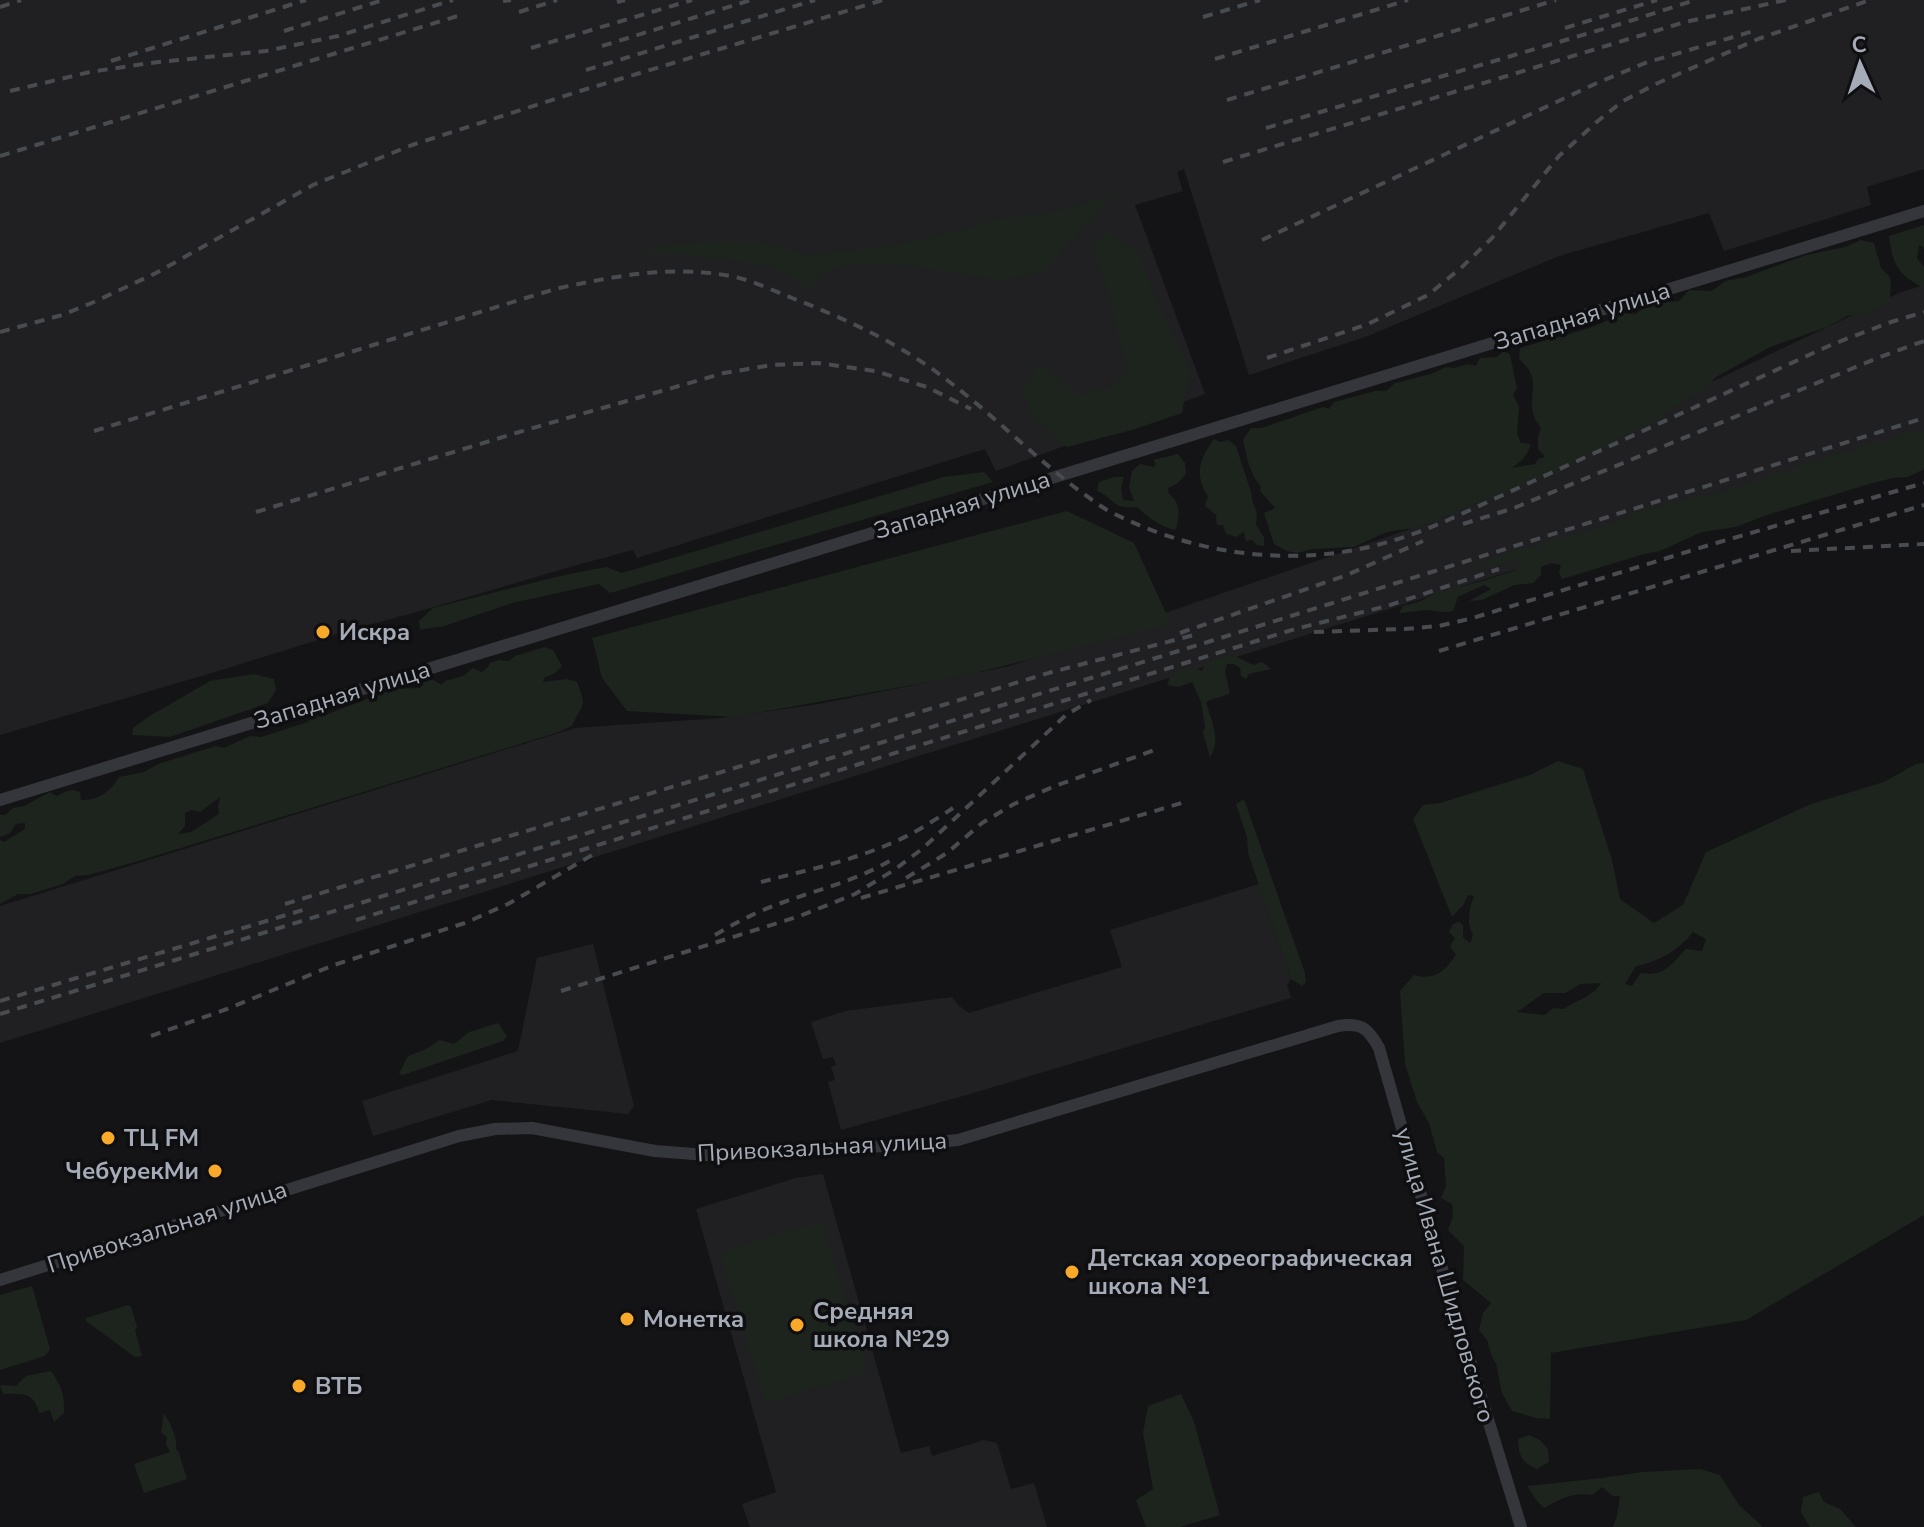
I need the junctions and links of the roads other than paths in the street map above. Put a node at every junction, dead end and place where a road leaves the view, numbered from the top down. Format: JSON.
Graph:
{"nodes":[{"id":1,"x":1924,"y":211,"type":"edge"},
{"id":2,"x":0,"y":800,"type":"edge"},
{"id":3,"x":1364,"y":1027,"type":"joint"},
{"id":4,"x":0,"y":1280,"type":"edge"},
{"id":5,"x":1521,"y":1527,"type":"edge"}],
"edges":[{"from":1,"to":2,"type":"street","name":"Западная улица"},
{"from":3,"to":4,"type":"street","name":"Привокзальная улица"},
{"from":3,"to":5,"type":"street","name":"улица Ивана Шидловского"}]}
